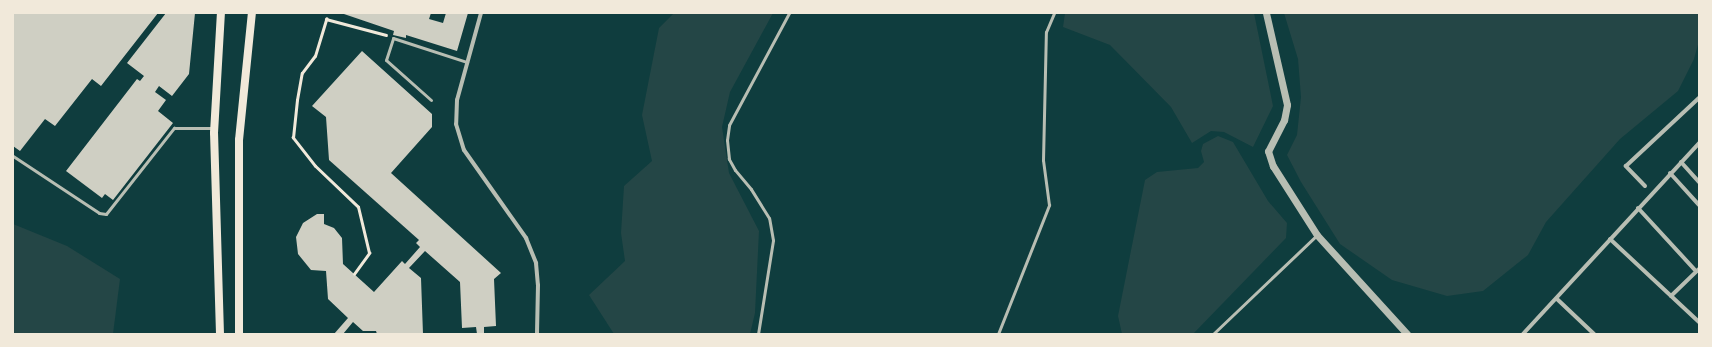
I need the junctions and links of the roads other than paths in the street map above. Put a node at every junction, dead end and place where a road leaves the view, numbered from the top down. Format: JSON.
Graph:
{"nodes":[{"id":1,"x":221,"y":13,"type":"edge"},
{"id":2,"x":252,"y":13,"type":"edge"},
{"id":3,"x":481,"y":13,"type":"edge"},
{"id":4,"x":789,"y":13,"type":"edge"},
{"id":5,"x":1054,"y":13,"type":"edge"},
{"id":6,"x":1266,"y":13,"type":"edge"},
{"id":7,"x":468,"y":62,"type":"junction"},
{"id":8,"x":1699,"y":98,"type":"edge"},
{"id":9,"x":430,"y":100,"type":"dead end"},
{"id":10,"x":214,"y":128,"type":"junction"},
{"id":11,"x":1699,"y":143,"type":"edge"},
{"id":12,"x":13,"y":156,"type":"edge"},
{"id":13,"x":1681,"y":162,"type":"junction"},
{"id":14,"x":1670,"y":173,"type":"junction"},
{"id":15,"x":1699,"y":182,"type":"edge"},
{"id":16,"x":1645,"y":186,"type":"dead end"},
{"id":17,"x":1699,"y":205,"type":"edge"},
{"id":18,"x":1638,"y":208,"type":"junction"},
{"id":19,"x":1317,"y":235,"type":"junction"},
{"id":20,"x":1610,"y":239,"type":"junction"},
{"id":21,"x":1698,"y":270,"type":"edge"},
{"id":22,"x":1671,"y":296,"type":"junction"},
{"id":23,"x":1557,"y":299,"type":"junction"},
{"id":24,"x":1699,"y":322,"type":"edge"},
{"id":25,"x":220,"y":334,"type":"edge"},
{"id":26,"x":239,"y":334,"type":"edge"},
{"id":27,"x":537,"y":334,"type":"edge"},
{"id":28,"x":758,"y":334,"type":"edge"},
{"id":29,"x":998,"y":334,"type":"edge"},
{"id":30,"x":1213,"y":334,"type":"edge"},
{"id":31,"x":1407,"y":334,"type":"edge"},
{"id":32,"x":1523,"y":334,"type":"edge"},
{"id":33,"x":1594,"y":334,"type":"edge"}],
"edges":[{"from":1,"to":10,"type":"main road"},
{"from":2,"to":26,"type":"main road"},
{"from":3,"to":7,"type":"street"},
{"from":4,"to":28,"type":"lane"},
{"from":5,"to":29,"type":"lane"},
{"from":6,"to":19,"type":"street"},
{"from":7,"to":9,"type":"lane"},
{"from":7,"to":27,"type":"street"},
{"from":8,"to":16,"type":"street"},
{"from":10,"to":12,"type":"lane"},
{"from":10,"to":25,"type":"main road"},
{"from":11,"to":13,"type":"street"},
{"from":13,"to":14,"type":"street"},
{"from":13,"to":15,"type":"street"},
{"from":14,"to":17,"type":"street"},
{"from":14,"to":18,"type":"street"},
{"from":18,"to":20,"type":"street"},
{"from":18,"to":21,"type":"street"},
{"from":19,"to":30,"type":"lane"},
{"from":19,"to":31,"type":"street"},
{"from":20,"to":22,"type":"street"},
{"from":20,"to":23,"type":"street"},
{"from":21,"to":22,"type":"street"},
{"from":22,"to":24,"type":"street"},
{"from":23,"to":32,"type":"street"},
{"from":23,"to":33,"type":"street"}]}
